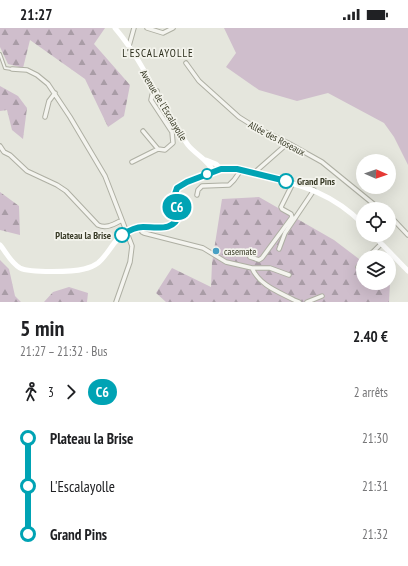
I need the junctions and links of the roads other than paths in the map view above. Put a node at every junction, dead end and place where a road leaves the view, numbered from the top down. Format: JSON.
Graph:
{"nodes":[{"id":1,"x":115,"y":28,"type":"edge"},
{"id":2,"x":134,"y":28,"type":"edge"},
{"id":3,"x":147,"y":28,"type":"edge"},
{"id":4,"x":173,"y":28,"type":"edge"},
{"id":5,"x":129,"y":46,"type":"junction"},
{"id":6,"x":0,"y":54,"type":"edge"},
{"id":7,"x":186,"y":63,"type":"dead end"},
{"id":8,"x":12,"y":69,"type":"joint"},
{"id":9,"x":157,"y":92,"type":"junction"},
{"id":10,"x":55,"y":93,"type":"junction"},
{"id":11,"x":45,"y":117,"type":"dead end"},
{"id":12,"x":143,"y":131,"type":"dead end"},
{"id":13,"x":288,"y":143,"type":"junction"},
{"id":14,"x":0,"y":146,"type":"edge"},
{"id":15,"x":158,"y":148,"type":"junction"},
{"id":16,"x":203,"y":159,"type":"junction"},
{"id":17,"x":132,"y":162,"type":"dead end"},
{"id":18,"x":221,"y":169,"type":"junction"},
{"id":19,"x":241,"y":170,"type":"junction"},
{"id":20,"x":213,"y":172,"type":"junction"},
{"id":21,"x":254,"y":173,"type":"junction"},
{"id":22,"x":293,"y":183,"type":"junction"},
{"id":23,"x":314,"y":190,"type":"junction"},
{"id":24,"x":197,"y":195,"type":"dead end"},
{"id":25,"x":368,"y":202,"type":"edge"},
{"id":26,"x":356,"y":218,"type":"edge"},
{"id":27,"x":122,"y":220,"type":"junction"},
{"id":28,"x":396,"y":223,"type":"edge"},
{"id":29,"x":143,"y":227,"type":"junction"},
{"id":30,"x":126,"y":232,"type":"junction"},
{"id":31,"x":408,"y":235,"type":"edge"},
{"id":32,"x":381,"y":244,"type":"joint"},
{"id":33,"x":0,"y":245,"type":"edge"},
{"id":34,"x":279,"y":249,"type":"dead end"},
{"id":35,"x":375,"y":250,"type":"edge"},
{"id":36,"x":250,"y":257,"type":"dead end"},
{"id":37,"x":252,"y":268,"type":"junction"},
{"id":38,"x":408,"y":271,"type":"edge"},
{"id":39,"x":289,"y":275,"type":"dead end"},
{"id":40,"x":322,"y":296,"type":"dead end"},
{"id":41,"x":116,"y":302,"type":"edge"},
{"id":42,"x":299,"y":302,"type":"edge"},
{"id":43,"x":307,"y":302,"type":"edge"}],
"edges":[{"from":1,"to":5,"type":"street","name":"Avenue de l'Escalayolle"},
{"from":2,"to":5,"type":"street"},
{"from":3,"to":4,"type":"street"},
{"from":5,"to":9,"type":"street","name":"Avenue de l'Escalayolle"},
{"from":6,"to":8,"type":"lane"},
{"from":7,"to":13,"type":"street","name":"Allée des Roseaux"},
{"from":8,"to":10,"type":"street"},
{"from":9,"to":15,"type":"street"},
{"from":9,"to":16,"type":"street","name":"Avenue de l'Escalayolle"},
{"from":10,"to":11,"type":"street"},
{"from":10,"to":27,"type":"street"},
{"from":12,"to":15,"type":"street"},
{"from":13,"to":21,"type":"street"},
{"from":13,"to":25,"type":"street","name":"Allée des Roseaux"},
{"from":14,"to":27,"type":"street"},
{"from":15,"to":17,"type":"street"},
{"from":16,"to":18,"type":"street","name":"Avenue de l'Escalayolle"},
{"from":16,"to":20,"type":"street","name":"Avenue de l'Escalayolle"},
{"from":18,"to":19,"type":"street"},
{"from":18,"to":20,"type":"street"},
{"from":19,"to":21,"type":"street"},
{"from":19,"to":24,"type":"street"},
{"from":20,"to":29,"type":"street"},
{"from":21,"to":22,"type":"street"},
{"from":22,"to":23,"type":"street"},
{"from":22,"to":36,"type":"street"},
{"from":23,"to":26,"type":"street"},
{"from":23,"to":34,"type":"street"},
{"from":27,"to":30,"type":"street"},
{"from":28,"to":31,"type":"street"},
{"from":29,"to":30,"type":"street"},
{"from":29,"to":37,"type":"street"},
{"from":30,"to":33,"type":"street"},
{"from":30,"to":41,"type":"street"},
{"from":32,"to":35,"type":"street"},
{"from":32,"to":38,"type":"street"},
{"from":37,"to":39,"type":"street"},
{"from":37,"to":42,"type":"street"},
{"from":40,"to":43,"type":"street"}]}
